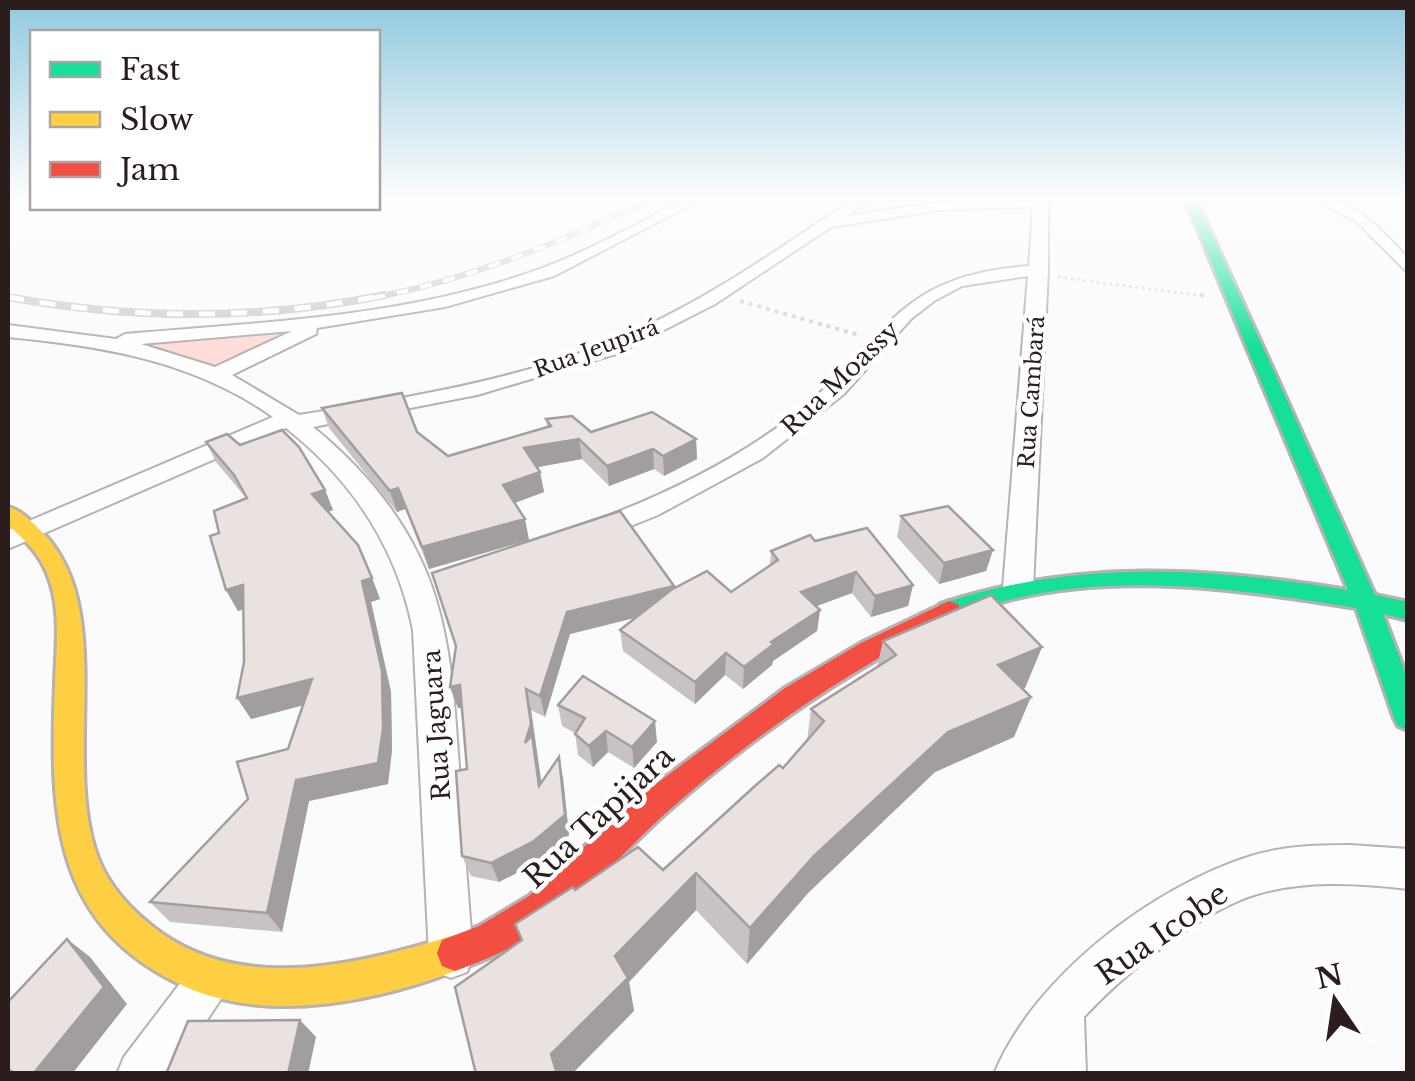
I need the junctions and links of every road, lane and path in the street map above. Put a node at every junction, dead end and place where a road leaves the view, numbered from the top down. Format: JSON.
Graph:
{"nodes":[{"id":1,"x":596,"y":247,"type":"edge"},
{"id":2,"x":789,"y":247,"type":"edge"},
{"id":3,"x":1040,"y":247,"type":"edge"},
{"id":4,"x":1212,"y":247,"type":"edge"},
{"id":5,"x":1390,"y":247,"type":"edge"},
{"id":6,"x":1408,"y":268,"type":"edge"},
{"id":7,"x":1040,"y":273,"type":"junction"},
{"id":8,"x":718,"y":294,"type":"junction"},
{"id":9,"x":1238,"y":300,"type":"junction"},
{"id":10,"x":328,"y":322,"type":"junction"},
{"id":11,"x":8,"y":331,"type":"edge"},
{"id":12,"x":880,"y":341,"type":"junction"},
{"id":13,"x":106,"y":342,"type":"junction"},
{"id":14,"x":216,"y":375,"type":"junction"},
{"id":15,"x":291,"y":421,"type":"junction"},
{"id":16,"x":8,"y":514,"type":"edge"},
{"id":17,"x":19,"y":535,"type":"edge"},
{"id":18,"x":567,"y":541,"type":"edge"},
{"id":19,"x":1018,"y":588,"type":"junction"},
{"id":20,"x":1365,"y":600,"type":"junction"},
{"id":21,"x":1408,"y":611,"type":"edge"},
{"id":22,"x":1408,"y":718,"type":"edge"},
{"id":23,"x":1408,"y":870,"type":"edge"},
{"id":24,"x":451,"y":958,"type":"junction"},
{"id":25,"x":210,"y":981,"type":"junction"},
{"id":26,"x":1061,"y":1008,"type":"junction"},
{"id":27,"x":141,"y":1074,"type":"edge"},
{"id":28,"x":1018,"y":1074,"type":"edge"},
{"id":29,"x":1062,"y":1074,"type":"edge"}],
"edges":[{"from":1,"to":10,"type":"street"},
{"from":2,"to":8,"type":"street","name":"Rua Jeupirá"},
{"from":3,"to":7,"type":"street","name":"Rua Cambará"},
{"from":4,"to":9,"type":"street"},
{"from":5,"to":6,"type":"street"},
{"from":7,"to":9,"type":"path"},
{"from":7,"to":12,"type":"street","name":"Rua Moassy"},
{"from":7,"to":19,"type":"street","name":"Rua Cambará"},
{"from":8,"to":12,"type":"path"},
{"from":8,"to":15,"type":"street","name":"Rua Jeupirá"},
{"from":9,"to":20,"type":"street"},
{"from":10,"to":13,"type":"street"},
{"from":10,"to":14,"type":"street"},
{"from":11,"to":13,"type":"street","name":"Rua Jaguara"},
{"from":12,"to":18,"type":"street","name":"Rua Moassy"},
{"from":13,"to":14,"type":"street","name":"Rua Jaguara"},
{"from":14,"to":15,"type":"street","name":"Rua Jaguara"},
{"from":15,"to":17,"type":"street","name":"Rua Jeupirá"},
{"from":15,"to":24,"type":"street","name":"Rua Jaguara"},
{"from":16,"to":17,"type":"street","name":"Rua Tapijara"},
{"from":17,"to":25,"type":"street","name":"Rua Tapijara"},
{"from":19,"to":20,"type":"street","name":"Rua Tapijara"},
{"from":19,"to":24,"type":"street","name":"Rua Tapijara"},
{"from":20,"to":21,"type":"street","name":"Rua Tapijara"},
{"from":20,"to":22,"type":"street"},
{"from":23,"to":26,"type":"street","name":"Rua Icobe"},
{"from":24,"to":25,"type":"street","name":"Rua Tapijara"},
{"from":25,"to":27,"type":"street"},
{"from":26,"to":28,"type":"street","name":"Rua Icobe"},
{"from":26,"to":29,"type":"street"}]}
